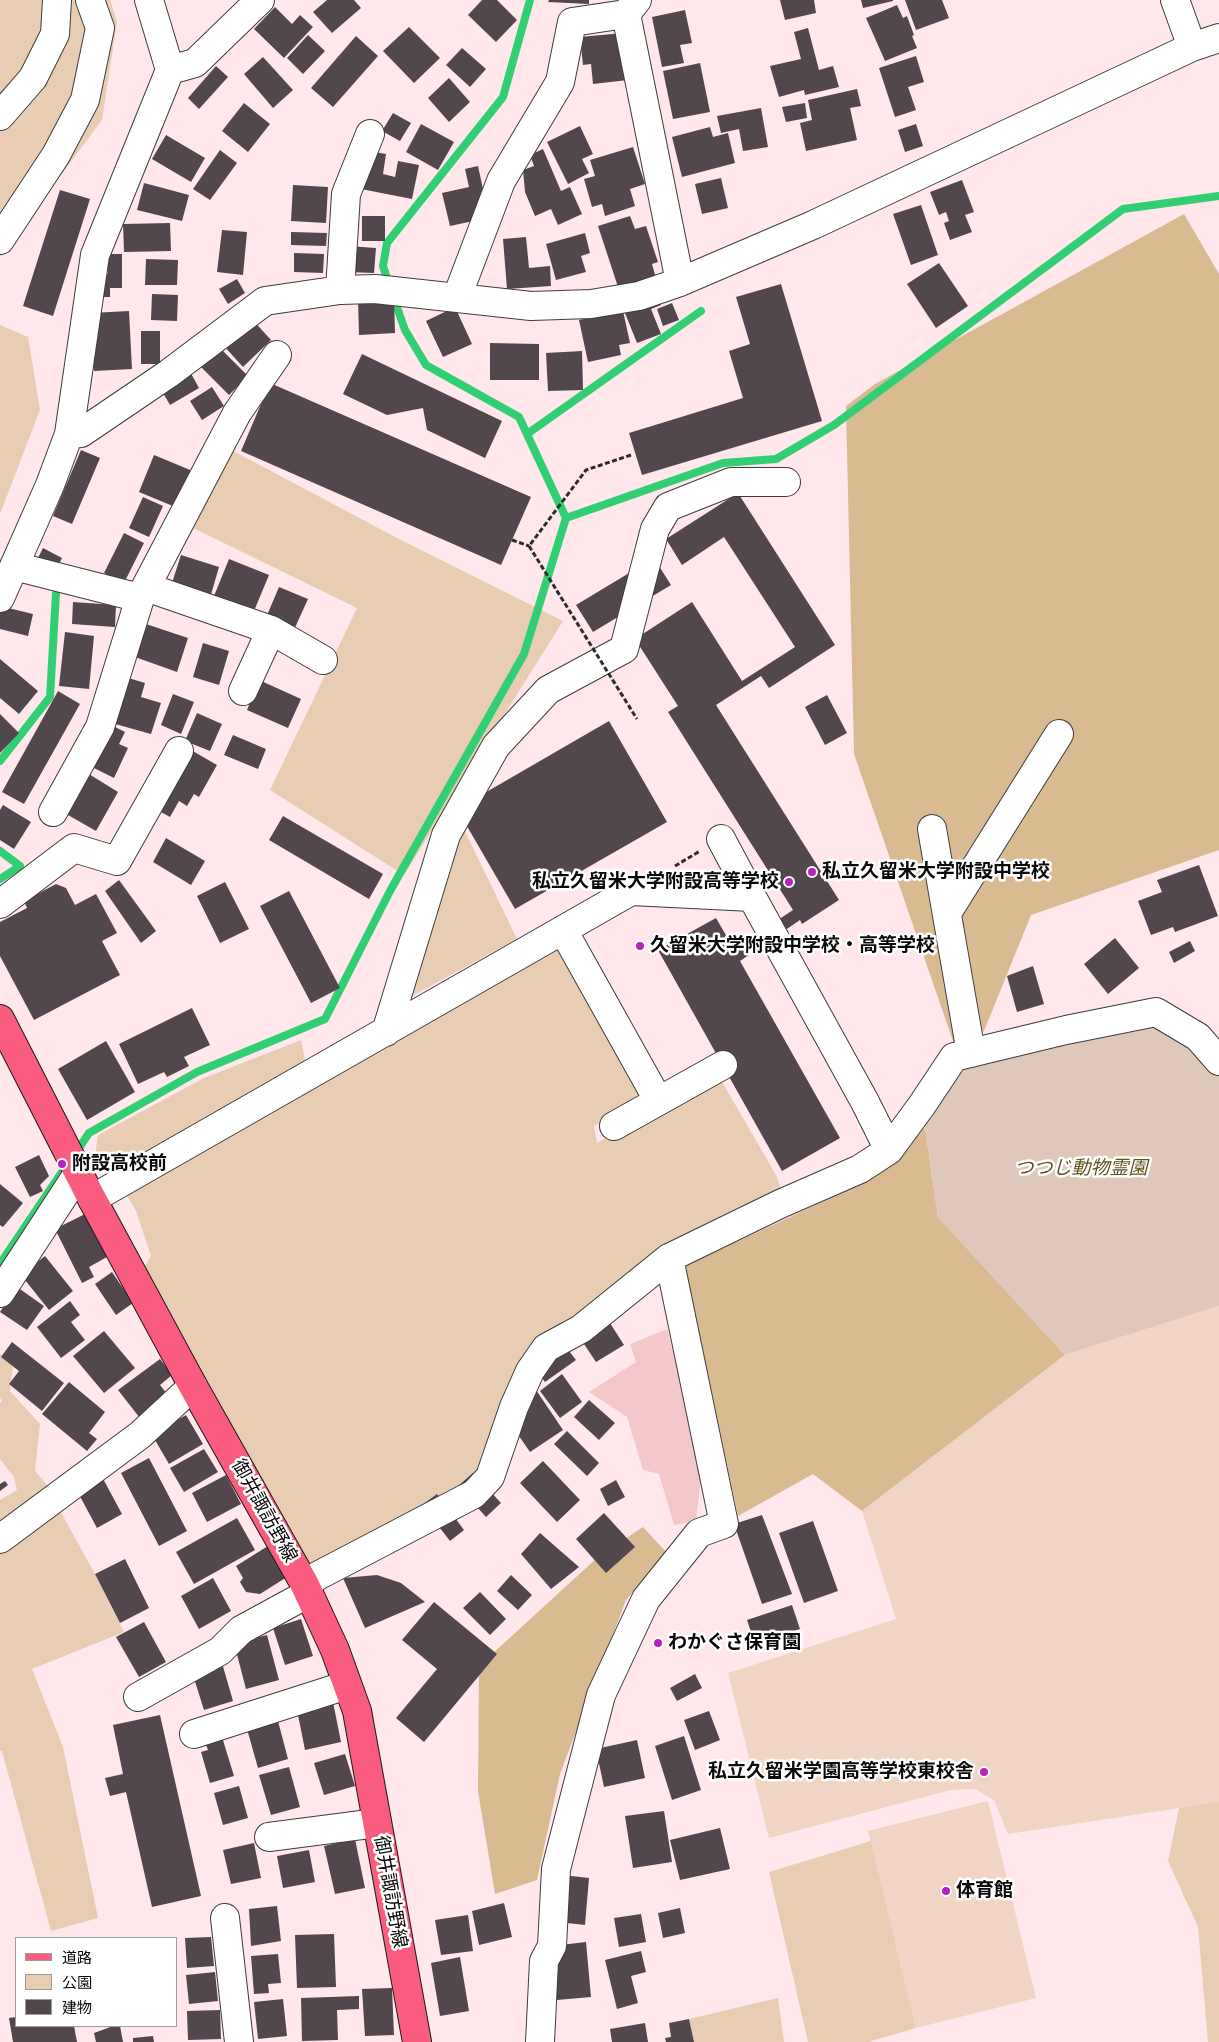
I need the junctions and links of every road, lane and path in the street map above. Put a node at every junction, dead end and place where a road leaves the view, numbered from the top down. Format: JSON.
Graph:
{"nodes":[{"id":1,"x":57,"y":0,"type":"edge"},
{"id":2,"x":90,"y":0,"type":"edge"},
{"id":3,"x":149,"y":0,"type":"edge"},
{"id":4,"x":260,"y":0,"type":"edge"},
{"id":5,"x":1175,"y":0,"type":"edge"},
{"id":6,"x":632,"y":7,"type":"edge"},
{"id":7,"x":1219,"y":38,"type":"edge"},
{"id":8,"x":1192,"y":47,"type":"junction"},
{"id":9,"x":170,"y":70,"type":"junction"},
{"id":10,"x":0,"y":116,"type":"edge"},
{"id":11,"x":370,"y":134,"type":"dead end"},
{"id":12,"x":0,"y":240,"type":"edge"},
{"id":13,"x":680,"y":282,"type":"junction"},
{"id":14,"x":340,"y":290,"type":"junction"},
{"id":15,"x":457,"y":297,"type":"junction"},
{"id":16,"x":277,"y":355,"type":"dead end"},
{"id":17,"x":69,"y":434,"type":"junction"},
{"id":18,"x":631,"y":455,"type":"dead end"},
{"id":19,"x":786,"y":482,"type":"dead end"},
{"id":20,"x":512,"y":540,"type":"dead end"},
{"id":21,"x":529,"y":546,"type":"junction"},
{"id":22,"x":14,"y":566,"type":"junction"},
{"id":23,"x":143,"y":593,"type":"junction"},
{"id":24,"x":0,"y":598,"type":"edge"},
{"id":25,"x":271,"y":630,"type":"junction"},
{"id":26,"x":323,"y":660,"type":"dead end"},
{"id":27,"x":601,"y":662,"type":"junction"},
{"id":28,"x":243,"y":690,"type":"dead end"},
{"id":29,"x":636,"y":718,"type":"dead end"},
{"id":30,"x":1059,"y":734,"type":"dead end"},
{"id":31,"x":179,"y":751,"type":"dead end"},
{"id":32,"x":54,"y":812,"type":"dead end"},
{"id":33,"x":932,"y":830,"type":"dead end"},
{"id":34,"x":721,"y":839,"type":"dead end"},
{"id":35,"x":752,"y":897,"type":"junction"},
{"id":36,"x":0,"y":904,"type":"edge"},
{"id":37,"x":947,"y":913,"type":"junction"},
{"id":38,"x":563,"y":930,"type":"junction"},
{"id":39,"x":0,"y":1020,"type":"edge"},
{"id":40,"x":386,"y":1032,"type":"junction"},
{"id":41,"x":971,"y":1053,"type":"junction"},
{"id":42,"x":1219,"y":1061,"type":"edge"},
{"id":43,"x":722,"y":1065,"type":"dead end"},
{"id":44,"x":658,"y":1100,"type":"junction"},
{"id":45,"x":614,"y":1126,"type":"dead end"},
{"id":46,"x":889,"y":1150,"type":"junction"},
{"id":47,"x":79,"y":1172,"type":"junction"},
{"id":48,"x":92,"y":1199,"type":"junction"},
{"id":49,"x":669,"y":1258,"type":"junction"},
{"id":50,"x":0,"y":1294,"type":"edge"},
{"id":51,"x":193,"y":1386,"type":"junction"},
{"id":52,"x":0,"y":1539,"type":"edge"},
{"id":53,"x":307,"y":1588,"type":"junction"},
{"id":54,"x":347,"y":1685,"type":"junction"},
{"id":55,"x":138,"y":1697,"type":"dead end"},
{"id":56,"x":194,"y":1734,"type":"dead end"},
{"id":57,"x":377,"y":1823,"type":"junction"},
{"id":58,"x":269,"y":1837,"type":"dead end"},
{"id":59,"x":225,"y":1918,"type":"dead end"},
{"id":60,"x":239,"y":2042,"type":"edge"},
{"id":61,"x":417,"y":2042,"type":"edge"},
{"id":62,"x":540,"y":2042,"type":"edge"}],
"edges":[{"from":1,"to":10,"type":"street"},
{"from":2,"to":12,"type":"street"},
{"from":3,"to":9,"type":"street"},
{"from":4,"to":9,"type":"street"},
{"from":5,"to":8,"type":"street"},
{"from":6,"to":13,"type":"street"},
{"from":6,"to":15,"type":"street"},
{"from":7,"to":8,"type":"street"},
{"from":8,"to":13,"type":"street"},
{"from":9,"to":17,"type":"street"},
{"from":11,"to":14,"type":"street"},
{"from":13,"to":15,"type":"street"},
{"from":14,"to":15,"type":"street"},
{"from":14,"to":17,"type":"street"},
{"from":16,"to":23,"type":"street"},
{"from":17,"to":22,"type":"street"},
{"from":18,"to":21,"type":"path","bridge":true},
{"from":19,"to":27,"type":"street"},
{"from":20,"to":21,"type":"path"},
{"from":21,"to":27,"type":"path","bridge":true},
{"from":22,"to":23,"type":"street"},
{"from":22,"to":24,"type":"street"},
{"from":23,"to":25,"type":"street"},
{"from":23,"to":32,"type":"street"},
{"from":25,"to":26,"type":"street"},
{"from":25,"to":28,"type":"street"},
{"from":27,"to":29,"type":"path","bridge":true},
{"from":27,"to":40,"type":"street"},
{"from":30,"to":37,"type":"street"},
{"from":31,"to":36,"type":"street"},
{"from":33,"to":37,"type":"street"},
{"from":34,"to":35,"type":"street"},
{"from":35,"to":38,"type":"street"},
{"from":35,"to":46,"type":"street"},
{"from":37,"to":41,"type":"street"},
{"from":38,"to":40,"type":"street"},
{"from":38,"to":44,"type":"street"},
{"from":39,"to":47,"type":"main road","name":"御井諏訪野線"},
{"from":40,"to":48,"type":"street"},
{"from":41,"to":42,"type":"street"},
{"from":41,"to":46,"type":"street"},
{"from":43,"to":44,"type":"street"},
{"from":44,"to":45,"type":"street"},
{"from":46,"to":49,"type":"street"},
{"from":47,"to":48,"type":"main road","name":"御井諏訪野線"},
{"from":47,"to":50,"type":"street"},
{"from":48,"to":51,"type":"main road","name":"御井諏訪野線"},
{"from":49,"to":53,"type":"street"},
{"from":49,"to":62,"type":"street"},
{"from":51,"to":52,"type":"street"},
{"from":51,"to":53,"type":"main road","name":"御井諏訪野線"},
{"from":53,"to":54,"type":"main road","name":"御井諏訪野線"},
{"from":53,"to":55,"type":"street"},
{"from":54,"to":56,"type":"street"},
{"from":54,"to":57,"type":"main road","name":"御井諏訪野線"},
{"from":57,"to":58,"type":"street"},
{"from":57,"to":61,"type":"main road","name":"御井諏訪野線"},
{"from":59,"to":60,"type":"street"}]}
